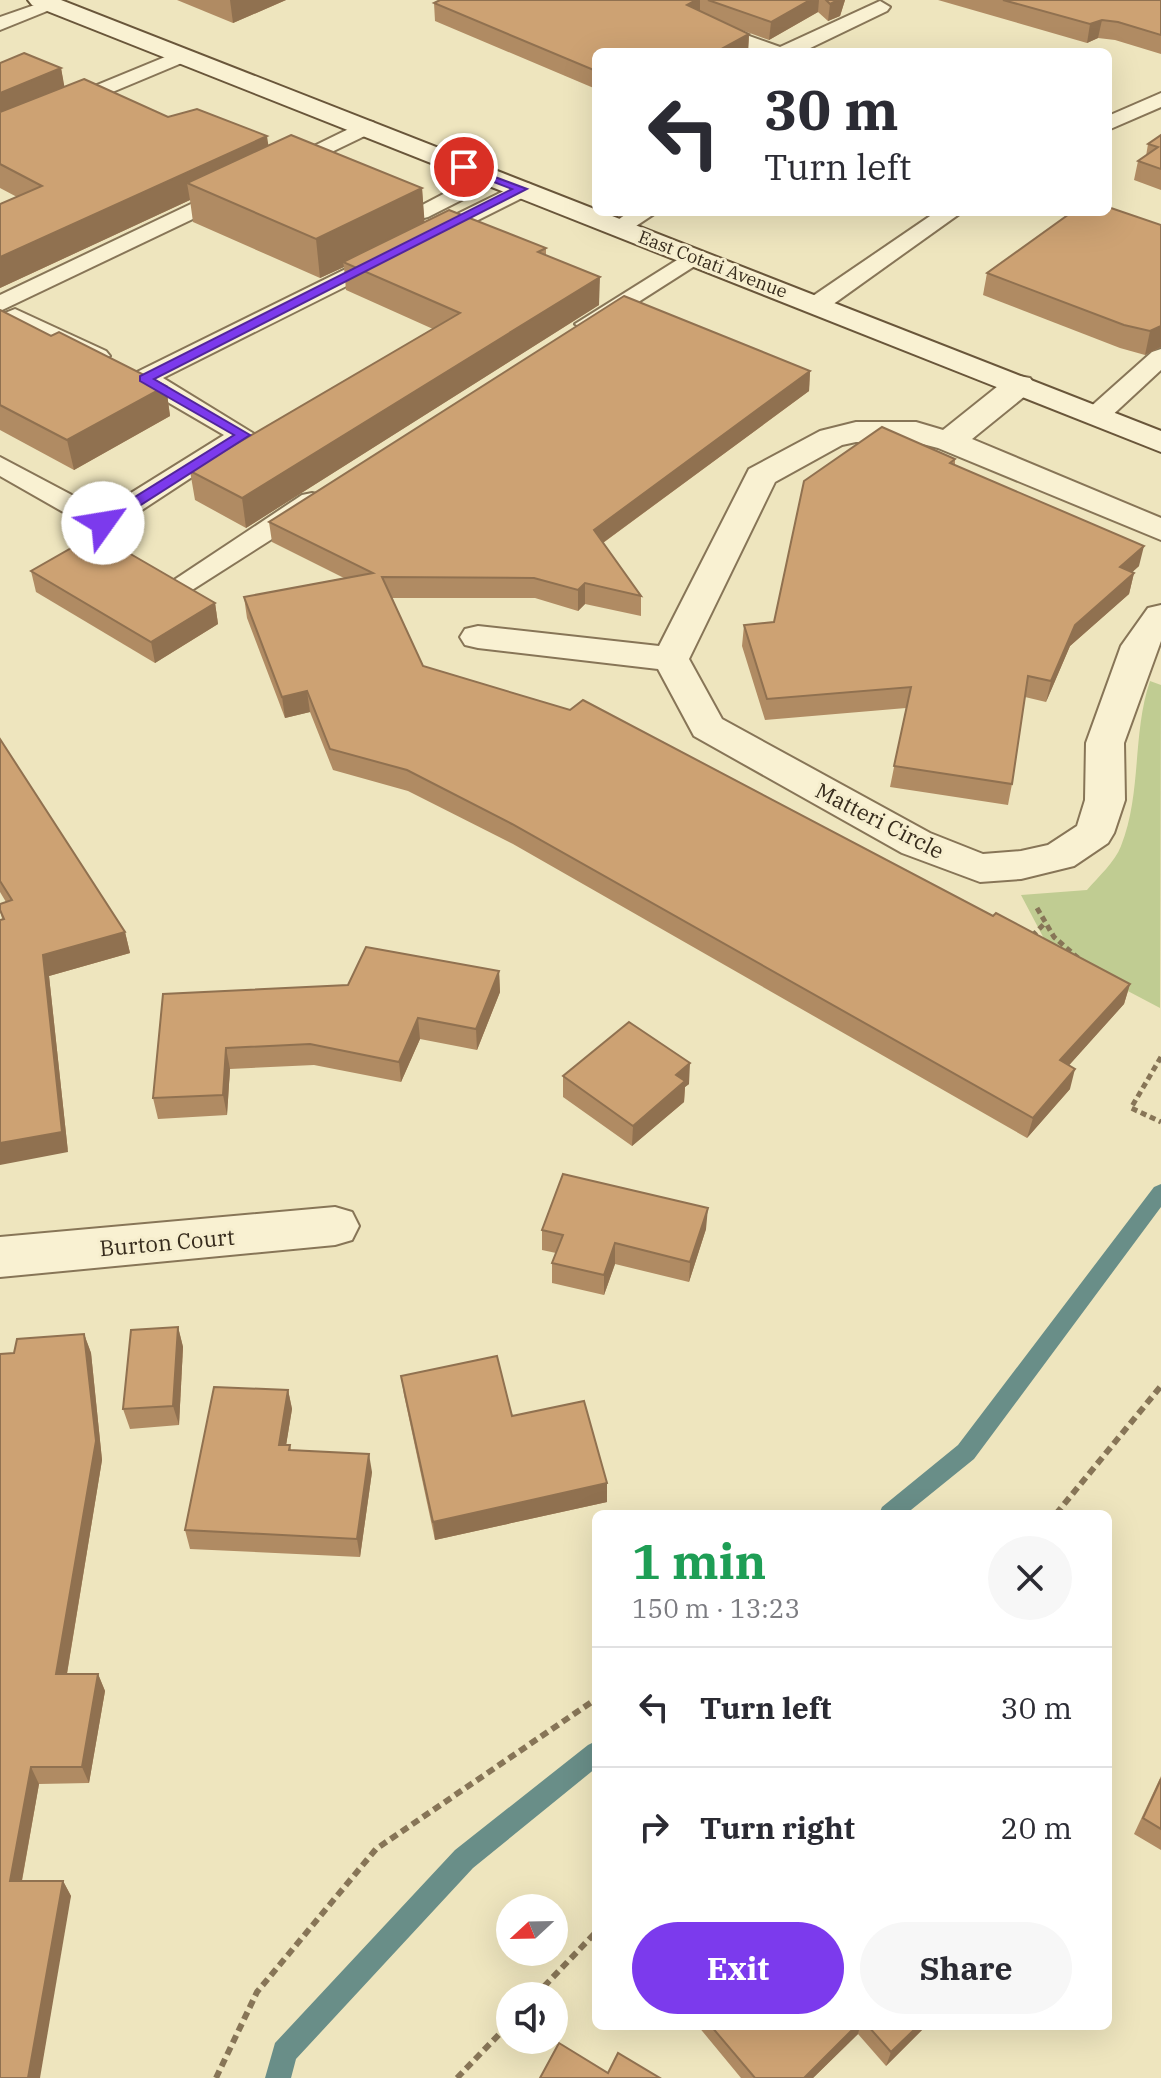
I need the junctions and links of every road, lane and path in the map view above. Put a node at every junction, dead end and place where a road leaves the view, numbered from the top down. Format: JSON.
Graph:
{"nodes":[{"id":1,"x":52,"y":2,"type":"edge"},
{"id":2,"x":880,"y":7,"type":"dead end"},
{"id":3,"x":0,"y":24,"type":"edge"},
{"id":4,"x":699,"y":24,"type":"edge"},
{"id":5,"x":763,"y":48,"type":"edge"},
{"id":6,"x":794,"y":48,"type":"edge"},
{"id":7,"x":182,"y":56,"type":"junction"},
{"id":8,"x":1161,"y":99,"type":"edge"},
{"id":9,"x":1112,"y":122,"type":"edge"},
{"id":10,"x":365,"y":127,"type":"junction"},
{"id":11,"x":0,"y":133,"type":"edge"},
{"id":12,"x":489,"y":177,"type":"junction"},
{"id":13,"x":522,"y":189,"type":"junction"},
{"id":14,"x":639,"y":216,"type":"edge"},
{"id":15,"x":945,"y":216,"type":"edge"},
{"id":16,"x":405,"y":220,"type":"edge"},
{"id":17,"x":619,"y":227,"type":"junction"},
{"id":18,"x":364,"y":241,"type":"edge"},
{"id":19,"x":693,"y":257,"type":"junction"},
{"id":20,"x":0,"y":304,"type":"edge"},
{"id":21,"x":816,"y":305,"type":"junction"},
{"id":22,"x":0,"y":325,"type":"edge"},
{"id":23,"x":571,"y":335,"type":"edge"},
{"id":24,"x":1161,"y":357,"type":"edge"},
{"id":25,"x":1019,"y":385,"type":"junction"},
{"id":26,"x":1097,"y":415,"type":"junction"},
{"id":27,"x":949,"y":441,"type":"junction"},
{"id":28,"x":1161,"y":442,"type":"edge"},
{"id":29,"x":0,"y":465,"type":"edge"},
{"id":30,"x":329,"y":490,"type":"edge"},
{"id":31,"x":1161,"y":530,"type":"edge"},
{"id":32,"x":182,"y":584,"type":"edge"},
{"id":33,"x":1161,"y":616,"type":"edge"},
{"id":34,"x":478,"y":637,"type":"dead end"},
{"id":35,"x":671,"y":659,"type":"junction"},
{"id":36,"x":1038,"y":909,"type":"dead end"},
{"id":37,"x":1045,"y":923,"type":"junction"},
{"id":38,"x":1025,"y":944,"type":"edge"},
{"id":39,"x":1090,"y":968,"type":"edge"},
{"id":40,"x":1161,"y":1057,"type":"edge"},
{"id":41,"x":1161,"y":1122,"type":"edge"},
{"id":42,"x":335,"y":1226,"type":"dead end"},
{"id":43,"x":0,"y":1257,"type":"edge"},
{"id":44,"x":1161,"y":1386,"type":"edge"},
{"id":45,"x":1059,"y":1510,"type":"edge"},
{"id":46,"x":592,"y":1702,"type":"edge"},
{"id":47,"x":592,"y":1936,"type":"edge"},
{"id":48,"x":548,"y":1982,"type":"edge"},
{"id":49,"x":496,"y":2038,"type":"edge"},
{"id":50,"x":216,"y":2078,"type":"edge"},
{"id":51,"x":457,"y":2078,"type":"edge"}],
"edges":[{"from":1,"to":3,"type":"lane"},
{"from":1,"to":7,"type":"street","name":"East Cotati Avenue"},
{"from":2,"to":6,"type":"lane"},
{"from":4,"to":5,"type":"lane"},
{"from":7,"to":10,"type":"street","name":"East Cotati Avenue"},
{"from":7,"to":11,"type":"lane"},
{"from":8,"to":9,"type":"lane"},
{"from":10,"to":12,"type":"street","name":"East Cotati Avenue"},
{"from":10,"to":20,"type":"lane"},
{"from":12,"to":13,"type":"street","name":"East Cotati Avenue"},
{"from":12,"to":16,"type":"lane"},
{"from":13,"to":17,"type":"street","name":"East Cotati Avenue"},
{"from":13,"to":29,"type":"lane"},
{"from":14,"to":17,"type":"lane"},
{"from":15,"to":21,"type":"lane"},
{"from":17,"to":19,"type":"street","name":"East Cotati Avenue"},
{"from":18,"to":22,"type":"lane"},
{"from":19,"to":21,"type":"street","name":"East Cotati Avenue"},
{"from":19,"to":23,"type":"lane"},
{"from":21,"to":25,"type":"street","name":"East Cotati Avenue"},
{"from":24,"to":26,"type":"lane"},
{"from":25,"to":26,"type":"street","name":"East Cotati Avenue"},
{"from":25,"to":27,"type":"street"},
{"from":26,"to":28,"type":"street","name":"East Cotati Avenue"},
{"from":27,"to":31,"type":"street"},
{"from":27,"to":35,"type":"street"},
{"from":30,"to":32,"type":"lane"},
{"from":33,"to":35,"type":"street","name":"Matteri Circle"},
{"from":34,"to":35,"type":"street"},
{"from":36,"to":37,"type":"path"},
{"from":37,"to":38,"type":"path"},
{"from":37,"to":39,"type":"path"},
{"from":40,"to":41,"type":"path"},
{"from":42,"to":43,"type":"street","name":"Burton Court"},
{"from":44,"to":45,"type":"path"},
{"from":46,"to":50,"type":"path"},
{"from":47,"to":48,"type":"path"},
{"from":49,"to":51,"type":"path"}]}
